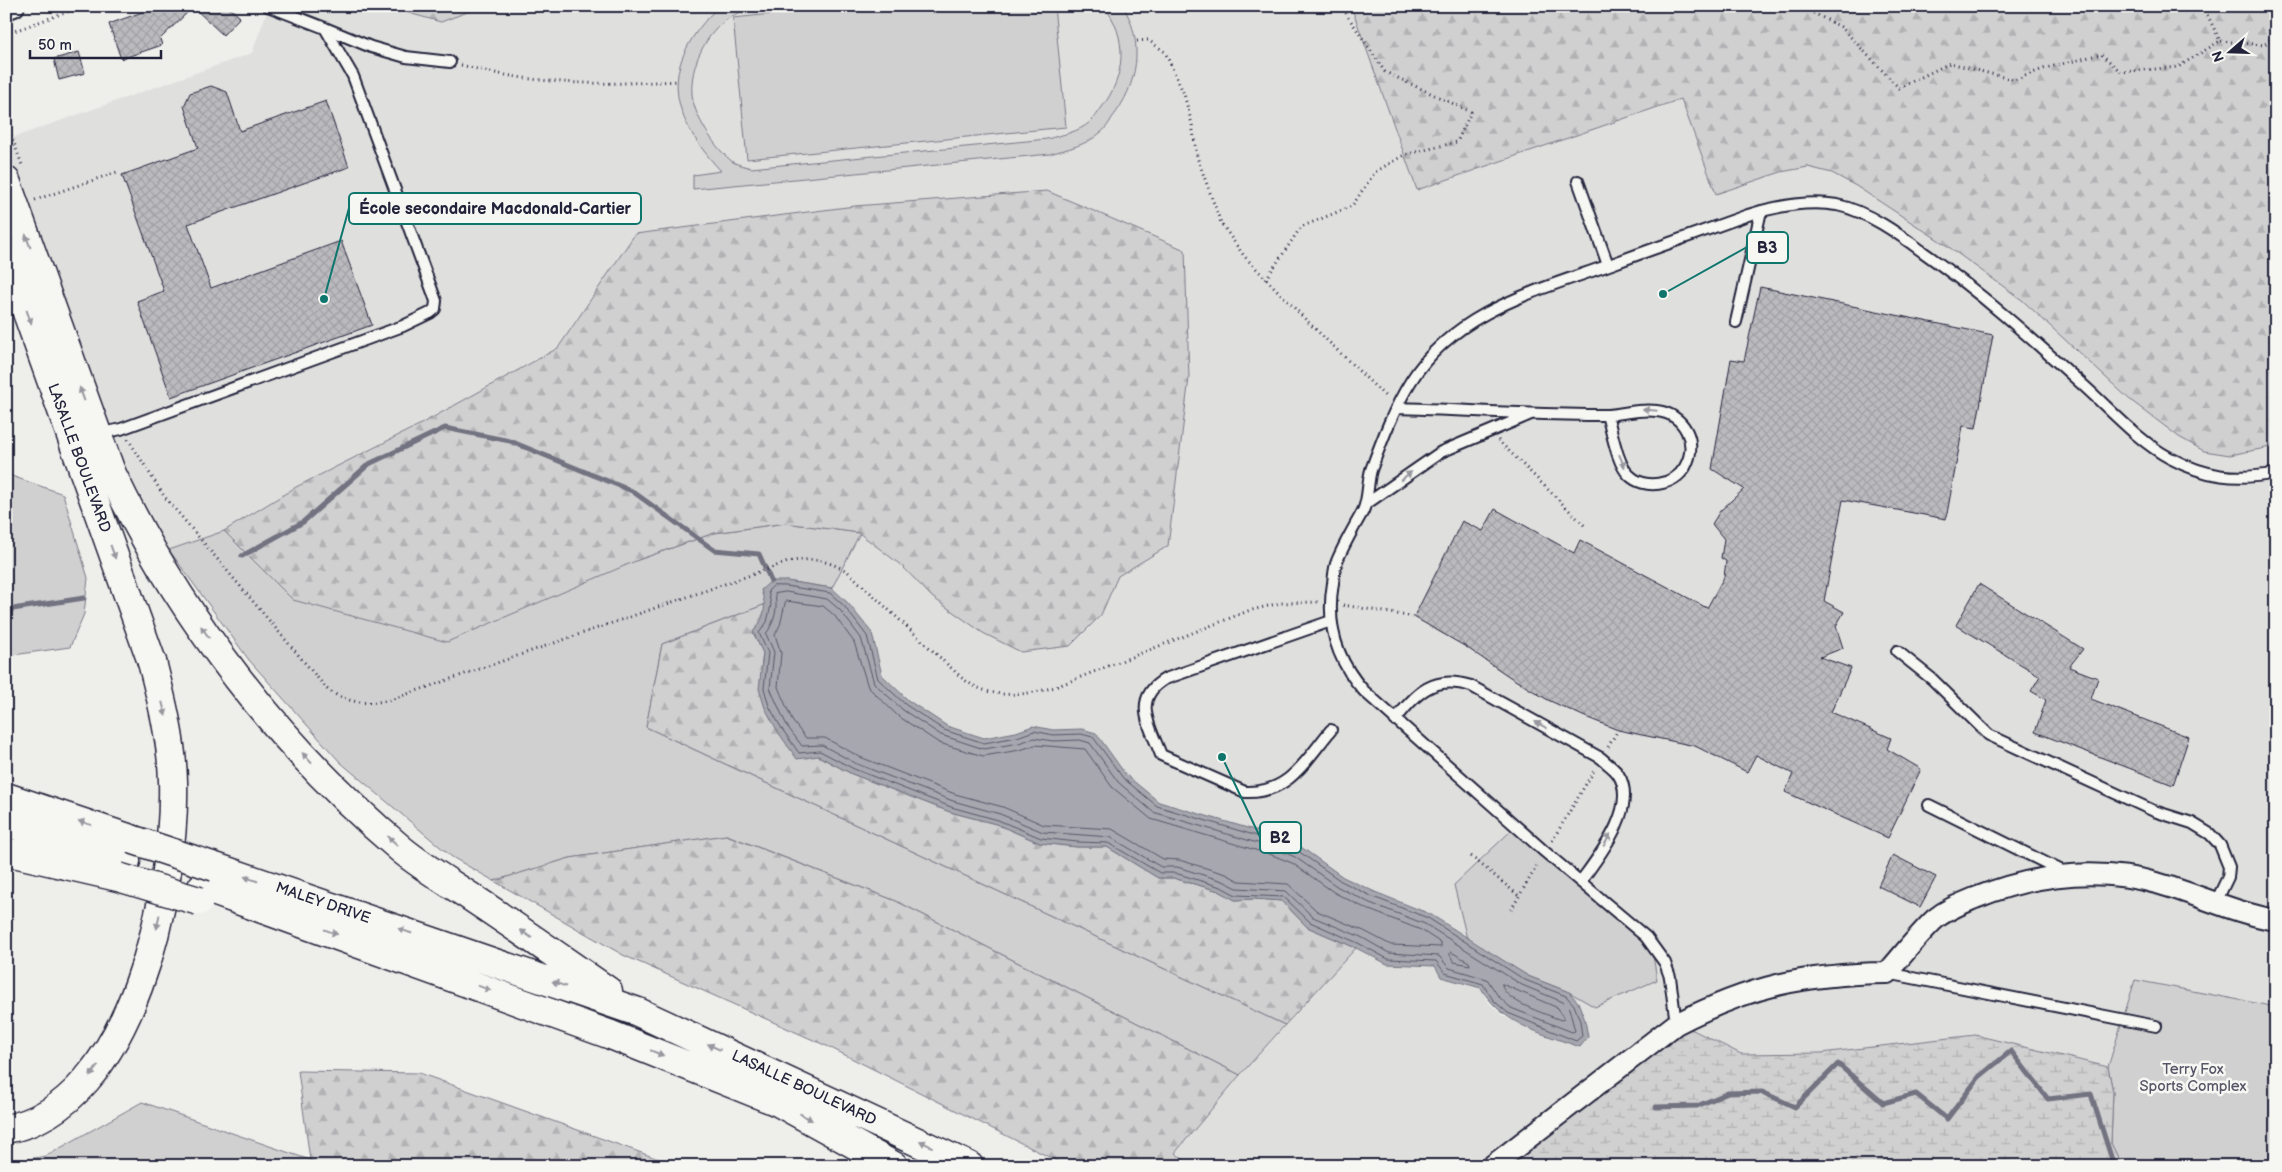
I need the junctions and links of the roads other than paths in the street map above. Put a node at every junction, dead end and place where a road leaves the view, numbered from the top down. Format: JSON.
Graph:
{"nodes":[{"id":1,"x":14,"y":6,"type":"edge"},
{"id":2,"x":268,"y":6,"type":"edge"},
{"id":3,"x":6,"y":9,"type":"edge"},
{"id":4,"x":325,"y":28,"type":"junction"},
{"id":5,"x":450,"y":62,"type":"road end"},
{"id":6,"x":6,"y":181,"type":"edge"},
{"id":7,"x":1578,"y":181,"type":"dead end"},
{"id":8,"x":1761,"y":211,"type":"junction"},
{"id":9,"x":6,"y":254,"type":"edge"},
{"id":10,"x":1608,"y":265,"type":"junction"},
{"id":11,"x":1736,"y":322,"type":"dead end"},
{"id":12,"x":1396,"y":408,"type":"junction"},
{"id":13,"x":1535,"y":413,"type":"junction"},
{"id":14,"x":1607,"y":415,"type":"junction"},
{"id":15,"x":97,"y":434,"type":"junction"},
{"id":16,"x":2276,"y":473,"type":"edge"},
{"id":17,"x":1366,"y":504,"type":"junction"},
{"id":18,"x":1331,"y":621,"type":"junction"},
{"id":19,"x":1897,"y":651,"type":"dead end"},
{"id":20,"x":1395,"y":720,"type":"junction"},
{"id":21,"x":1331,"y":730,"type":"dead end"},
{"id":22,"x":6,"y":797,"type":"edge"},
{"id":23,"x":1929,"y":805,"type":"dead end"},
{"id":24,"x":6,"y":822,"type":"edge"},
{"id":25,"x":6,"y":853,"type":"edge"},
{"id":26,"x":125,"y":859,"type":"junction"},
{"id":27,"x":2069,"y":874,"type":"junction"},
{"id":28,"x":1581,"y":881,"type":"junction"},
{"id":29,"x":205,"y":885,"type":"junction"},
{"id":30,"x":2215,"y":904,"type":"junction"},
{"id":31,"x":2276,"y":920,"type":"edge"},
{"id":32,"x":1887,"y":973,"type":"junction"},
{"id":33,"x":638,"y":1012,"type":"junction"},
{"id":34,"x":1676,"y":1024,"type":"junction"},
{"id":35,"x":2156,"y":1026,"type":"dead end"},
{"id":36,"x":611,"y":1035,"type":"joint"},
{"id":37,"x":6,"y":1129,"type":"edge"},
{"id":38,"x":894,"y":1166,"type":"edge"},
{"id":39,"x":969,"y":1166,"type":"edge"},
{"id":40,"x":1492,"y":1166,"type":"edge"}],
"edges":[{"from":1,"to":3,"type":"street"},
{"from":2,"to":4,"type":"lane"},
{"from":4,"to":5,"type":"lane"},
{"from":4,"to":15,"type":"lane"},
{"from":15,"to":6,"type":"main road","name":"LASALLE BOULEVARD","one_way":true},
{"from":7,"to":10,"type":"lane"},
{"from":8,"to":10,"type":"lane"},
{"from":8,"to":11,"type":"lane"},
{"from":8,"to":16,"type":"lane"},
{"from":9,"to":37,"type":"main road","name":"LASALLE BOULEVARD","one_way":true},
{"from":10,"to":12,"type":"lane"},
{"from":12,"to":13,"type":"lane"},
{"from":12,"to":17,"type":"lane"},
{"from":13,"to":14,"type":"lane"},
{"from":17,"to":13,"type":"lane","one_way":true},
{"from":14,"to":14,"type":"lane","one_way":true},
{"from":33,"to":15,"type":"main road","name":"LASALLE BOULEVARD","one_way":true},
{"from":17,"to":18,"type":"lane"},
{"from":18,"to":20,"type":"lane"},
{"from":18,"to":21,"type":"lane"},
{"from":19,"to":30,"type":"lane"},
{"from":20,"to":28,"type":"lane"},
{"from":28,"to":20,"type":"lane","one_way":true},
{"from":26,"to":22,"type":"main road","name":"MALEY DRIVE","one_way":true},
{"from":23,"to":27,"type":"lane"},
{"from":24,"to":26,"type":"main road","name":"MALEY DRIVE"},
{"from":25,"to":26,"type":"main road"},
{"from":26,"to":29,"type":"main road","name":"MALEY DRIVE","bridge":true},
{"from":26,"to":29,"type":"main road","bridge":true},
{"from":27,"to":30,"type":"street"},
{"from":27,"to":32,"type":"street"},
{"from":28,"to":34,"type":"lane"},
{"from":33,"to":29,"type":"main road","name":"MALEY DRIVE","one_way":true},
{"from":29,"to":36,"type":"main road","name":"MALEY DRIVE","one_way":true},
{"from":30,"to":31,"type":"street"},
{"from":32,"to":34,"type":"street"},
{"from":32,"to":35,"type":"lane"},
{"from":39,"to":33,"type":"main road","name":"LASALLE BOULEVARD","one_way":true},
{"from":34,"to":40,"type":"street"},
{"from":36,"to":38,"type":"main road","name":"LASALLE BOULEVARD","one_way":true}]}
